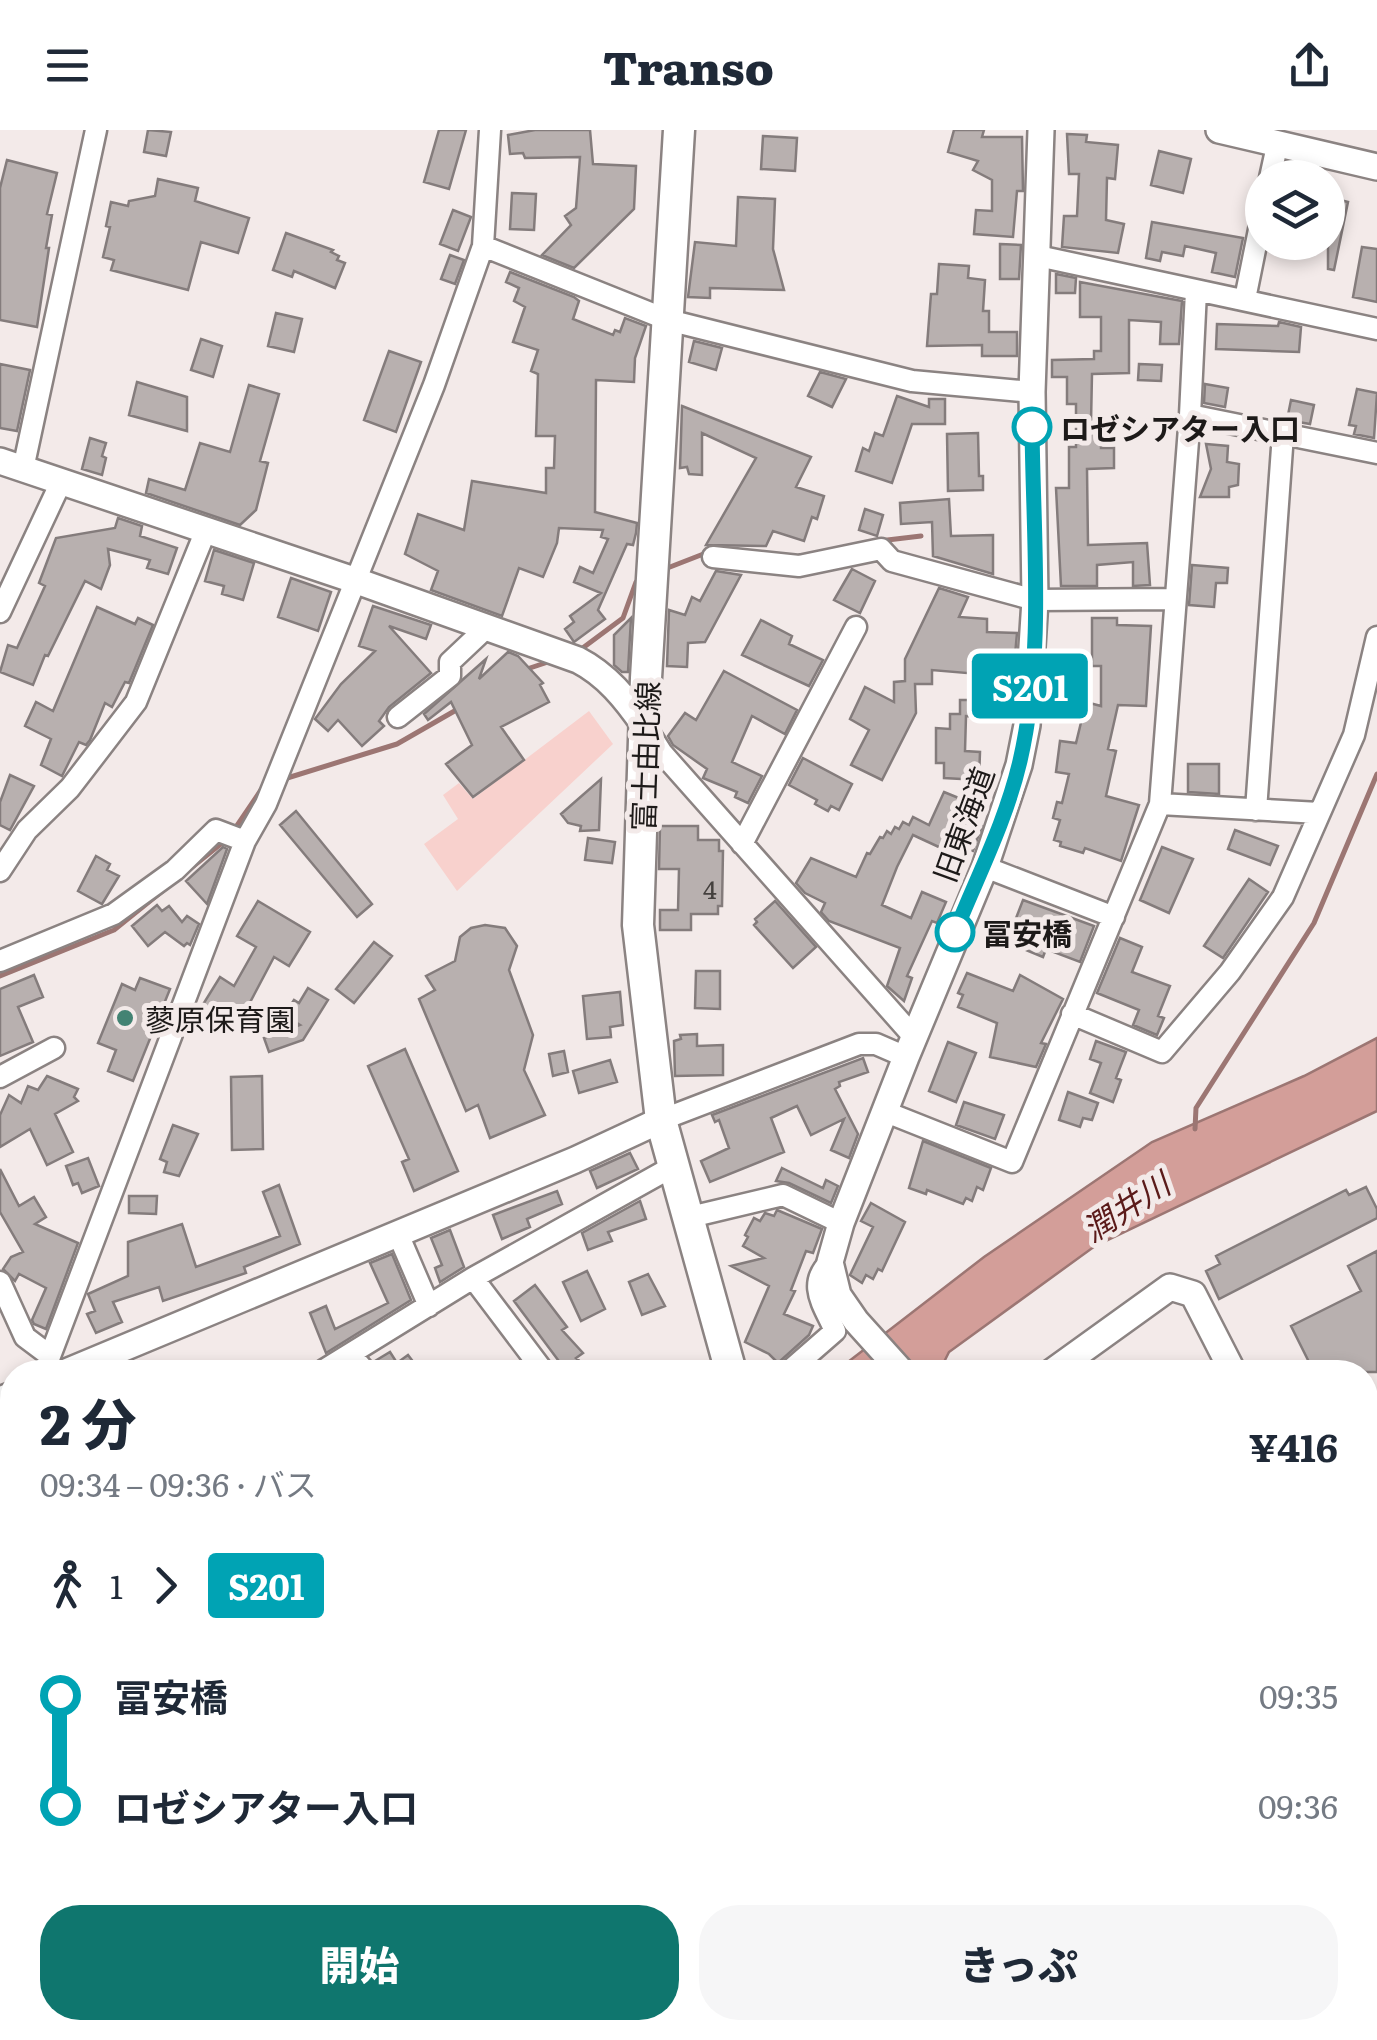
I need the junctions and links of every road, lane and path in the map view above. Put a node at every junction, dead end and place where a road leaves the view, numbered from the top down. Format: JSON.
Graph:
{"nodes":[{"id":1,"x":96,"y":130,"type":"edge"},
{"id":2,"x":490,"y":130,"type":"edge"},
{"id":3,"x":680,"y":130,"type":"edge"},
{"id":4,"x":1041,"y":130,"type":"edge"},
{"id":5,"x":1219,"y":130,"type":"edge"},
{"id":6,"x":1277,"y":146,"type":"junction"},
{"id":7,"x":1274,"y":160,"type":"edge"},
{"id":8,"x":1377,"y":167,"type":"edge"},
{"id":9,"x":484,"y":246,"type":"junction"},
{"id":10,"x":1038,"y":256,"type":"junction"},
{"id":11,"x":1253,"y":260,"type":"edge"},
{"id":12,"x":1196,"y":290,"type":"junction"},
{"id":13,"x":1245,"y":299,"type":"junction"},
{"id":14,"x":668,"y":320,"type":"junction"},
{"id":15,"x":1377,"y":329,"type":"edge"},
{"id":16,"x":1032,"y":392,"type":"junction"},
{"id":17,"x":1190,"y":415,"type":"junction"},
{"id":18,"x":1282,"y":434,"type":"junction"},
{"id":19,"x":1377,"y":453,"type":"edge"},
{"id":20,"x":12,"y":465,"type":"edge"},
{"id":21,"x":61,"y":482,"type":"junction"},
{"id":22,"x":206,"y":530,"type":"junction"},
{"id":23,"x":713,"y":557,"type":"dead end"},
{"id":24,"x":354,"y":580,"type":"junction"},
{"id":25,"x":1174,"y":599,"type":"junction"},
{"id":26,"x":1034,"y":600,"type":"junction"},
{"id":27,"x":0,"y":612,"type":"edge"},
{"id":28,"x":856,"y":627,"type":"dead end"},
{"id":29,"x":486,"y":628,"type":"junction"},
{"id":30,"x":1377,"y":637,"type":"edge"},
{"id":31,"x":398,"y":717,"type":"dead end"},
{"id":32,"x":644,"y":725,"type":"junction"},
{"id":33,"x":1160,"y":804,"type":"junction"},
{"id":34,"x":1256,"y":810,"type":"junction"},
{"id":35,"x":1319,"y":813,"type":"junction"},
{"id":36,"x":244,"y":841,"type":"junction"},
{"id":37,"x":742,"y":844,"type":"junction"},
{"id":38,"x":985,"y":866,"type":"junction"},
{"id":39,"x":0,"y":872,"type":"edge"},
{"id":40,"x":1114,"y":917,"type":"junction"},
{"id":41,"x":0,"y":961,"type":"edge"},
{"id":42,"x":1072,"y":1014,"type":"junction"},
{"id":43,"x":910,"y":1047,"type":"junction"},
{"id":44,"x":54,"y":1048,"type":"dead end"},
{"id":45,"x":0,"y":1077,"type":"edge"},
{"id":46,"x":886,"y":1112,"type":"junction"},
{"id":47,"x":660,"y":1120,"type":"junction"},
{"id":48,"x":672,"y":1167,"type":"junction"},
{"id":49,"x":686,"y":1218,"type":"junction"},
{"id":50,"x":841,"y":1223,"type":"junction"},
{"id":51,"x":398,"y":1234,"type":"junction"},
{"id":52,"x":830,"y":1262,"type":"junction"},
{"id":53,"x":473,"y":1278,"type":"junction"},
{"id":54,"x":0,"y":1282,"type":"edge"},
{"id":55,"x":428,"y":1306,"type":"junction"},
{"id":56,"x":351,"y":1355,"type":"junction"},
{"id":57,"x":46,"y":1360,"type":"edge"},
{"id":58,"x":56,"y":1360,"type":"edge"},
{"id":59,"x":71,"y":1360,"type":"edge"},
{"id":60,"x":342,"y":1360,"type":"edge"},
{"id":61,"x":355,"y":1360,"type":"edge"},
{"id":62,"x":535,"y":1360,"type":"edge"},
{"id":63,"x":727,"y":1360,"type":"edge"},
{"id":64,"x":802,"y":1360,"type":"edge"},
{"id":65,"x":891,"y":1360,"type":"edge"},
{"id":66,"x":1069,"y":1360,"type":"edge"},
{"id":67,"x":1227,"y":1360,"type":"edge"}],
"edges":[{"from":1,"to":20,"type":"street"},
{"from":2,"to":9,"type":"street"},
{"from":3,"to":14,"type":"main road","name":"富士由比線"},
{"from":4,"to":10,"type":"street","name":"旧東海道"},
{"from":5,"to":6,"type":"street"},
{"from":6,"to":7,"type":"street"},
{"from":6,"to":8,"type":"street"},
{"from":9,"to":14,"type":"street"},
{"from":9,"to":24,"type":"street"},
{"from":10,"to":12,"type":"street"},
{"from":10,"to":16,"type":"street","name":"旧東海道"},
{"from":11,"to":13,"type":"street"},
{"from":12,"to":13,"type":"street"},
{"from":12,"to":17,"type":"street"},
{"from":13,"to":15,"type":"street"},
{"from":14,"to":16,"type":"street"},
{"from":14,"to":32,"type":"main road","name":"富士由比線"},
{"from":16,"to":26,"type":"street","name":"旧東海道"},
{"from":17,"to":18,"type":"street"},
{"from":17,"to":25,"type":"street"},
{"from":18,"to":19,"type":"street"},
{"from":18,"to":34,"type":"street"},
{"from":20,"to":21,"type":"street"},
{"from":21,"to":22,"type":"street"},
{"from":21,"to":27,"type":"street"},
{"from":22,"to":24,"type":"street"},
{"from":22,"to":39,"type":"street"},
{"from":23,"to":26,"type":"street"},
{"from":24,"to":29,"type":"street"},
{"from":24,"to":36,"type":"street"},
{"from":25,"to":26,"type":"street"},
{"from":25,"to":33,"type":"street"},
{"from":26,"to":38,"type":"street","name":"旧東海道"},
{"from":28,"to":37,"type":"street"},
{"from":29,"to":31,"type":"street"},
{"from":29,"to":32,"type":"street"},
{"from":30,"to":35,"type":"street"},
{"from":32,"to":37,"type":"street"},
{"from":32,"to":47,"type":"main road","name":"富士由比線"},
{"from":33,"to":34,"type":"street"},
{"from":33,"to":40,"type":"street"},
{"from":34,"to":35,"type":"street"},
{"from":35,"to":42,"type":"street"},
{"from":36,"to":41,"type":"street"},
{"from":36,"to":58,"type":"street"},
{"from":37,"to":43,"type":"street"},
{"from":38,"to":40,"type":"street"},
{"from":38,"to":43,"type":"street","name":"旧東海道"},
{"from":40,"to":42,"type":"street"},
{"from":42,"to":46,"type":"street"},
{"from":43,"to":46,"type":"street","name":"旧東海道"},
{"from":43,"to":47,"type":"street"},
{"from":44,"to":45,"type":"street"},
{"from":46,"to":50,"type":"street","name":"旧東海道"},
{"from":47,"to":48,"type":"main road","name":"富士由比線"},
{"from":47,"to":51,"type":"street"},
{"from":48,"to":49,"type":"main road","name":"富士由比線"},
{"from":48,"to":53,"type":"street"},
{"from":49,"to":50,"type":"street"},
{"from":49,"to":63,"type":"main road","name":"富士由比線"},
{"from":50,"to":52,"type":"street","name":"旧東海道"},
{"from":51,"to":55,"type":"street"},
{"from":51,"to":59,"type":"street"},
{"from":52,"to":64,"type":"street"},
{"from":52,"to":65,"type":"street"},
{"from":53,"to":55,"type":"street"},
{"from":53,"to":62,"type":"street"},
{"from":54,"to":57,"type":"street"},
{"from":55,"to":56,"type":"street"},
{"from":56,"to":60,"type":"street"},
{"from":56,"to":61,"type":"street"},
{"from":66,"to":67,"type":"street"}]}
